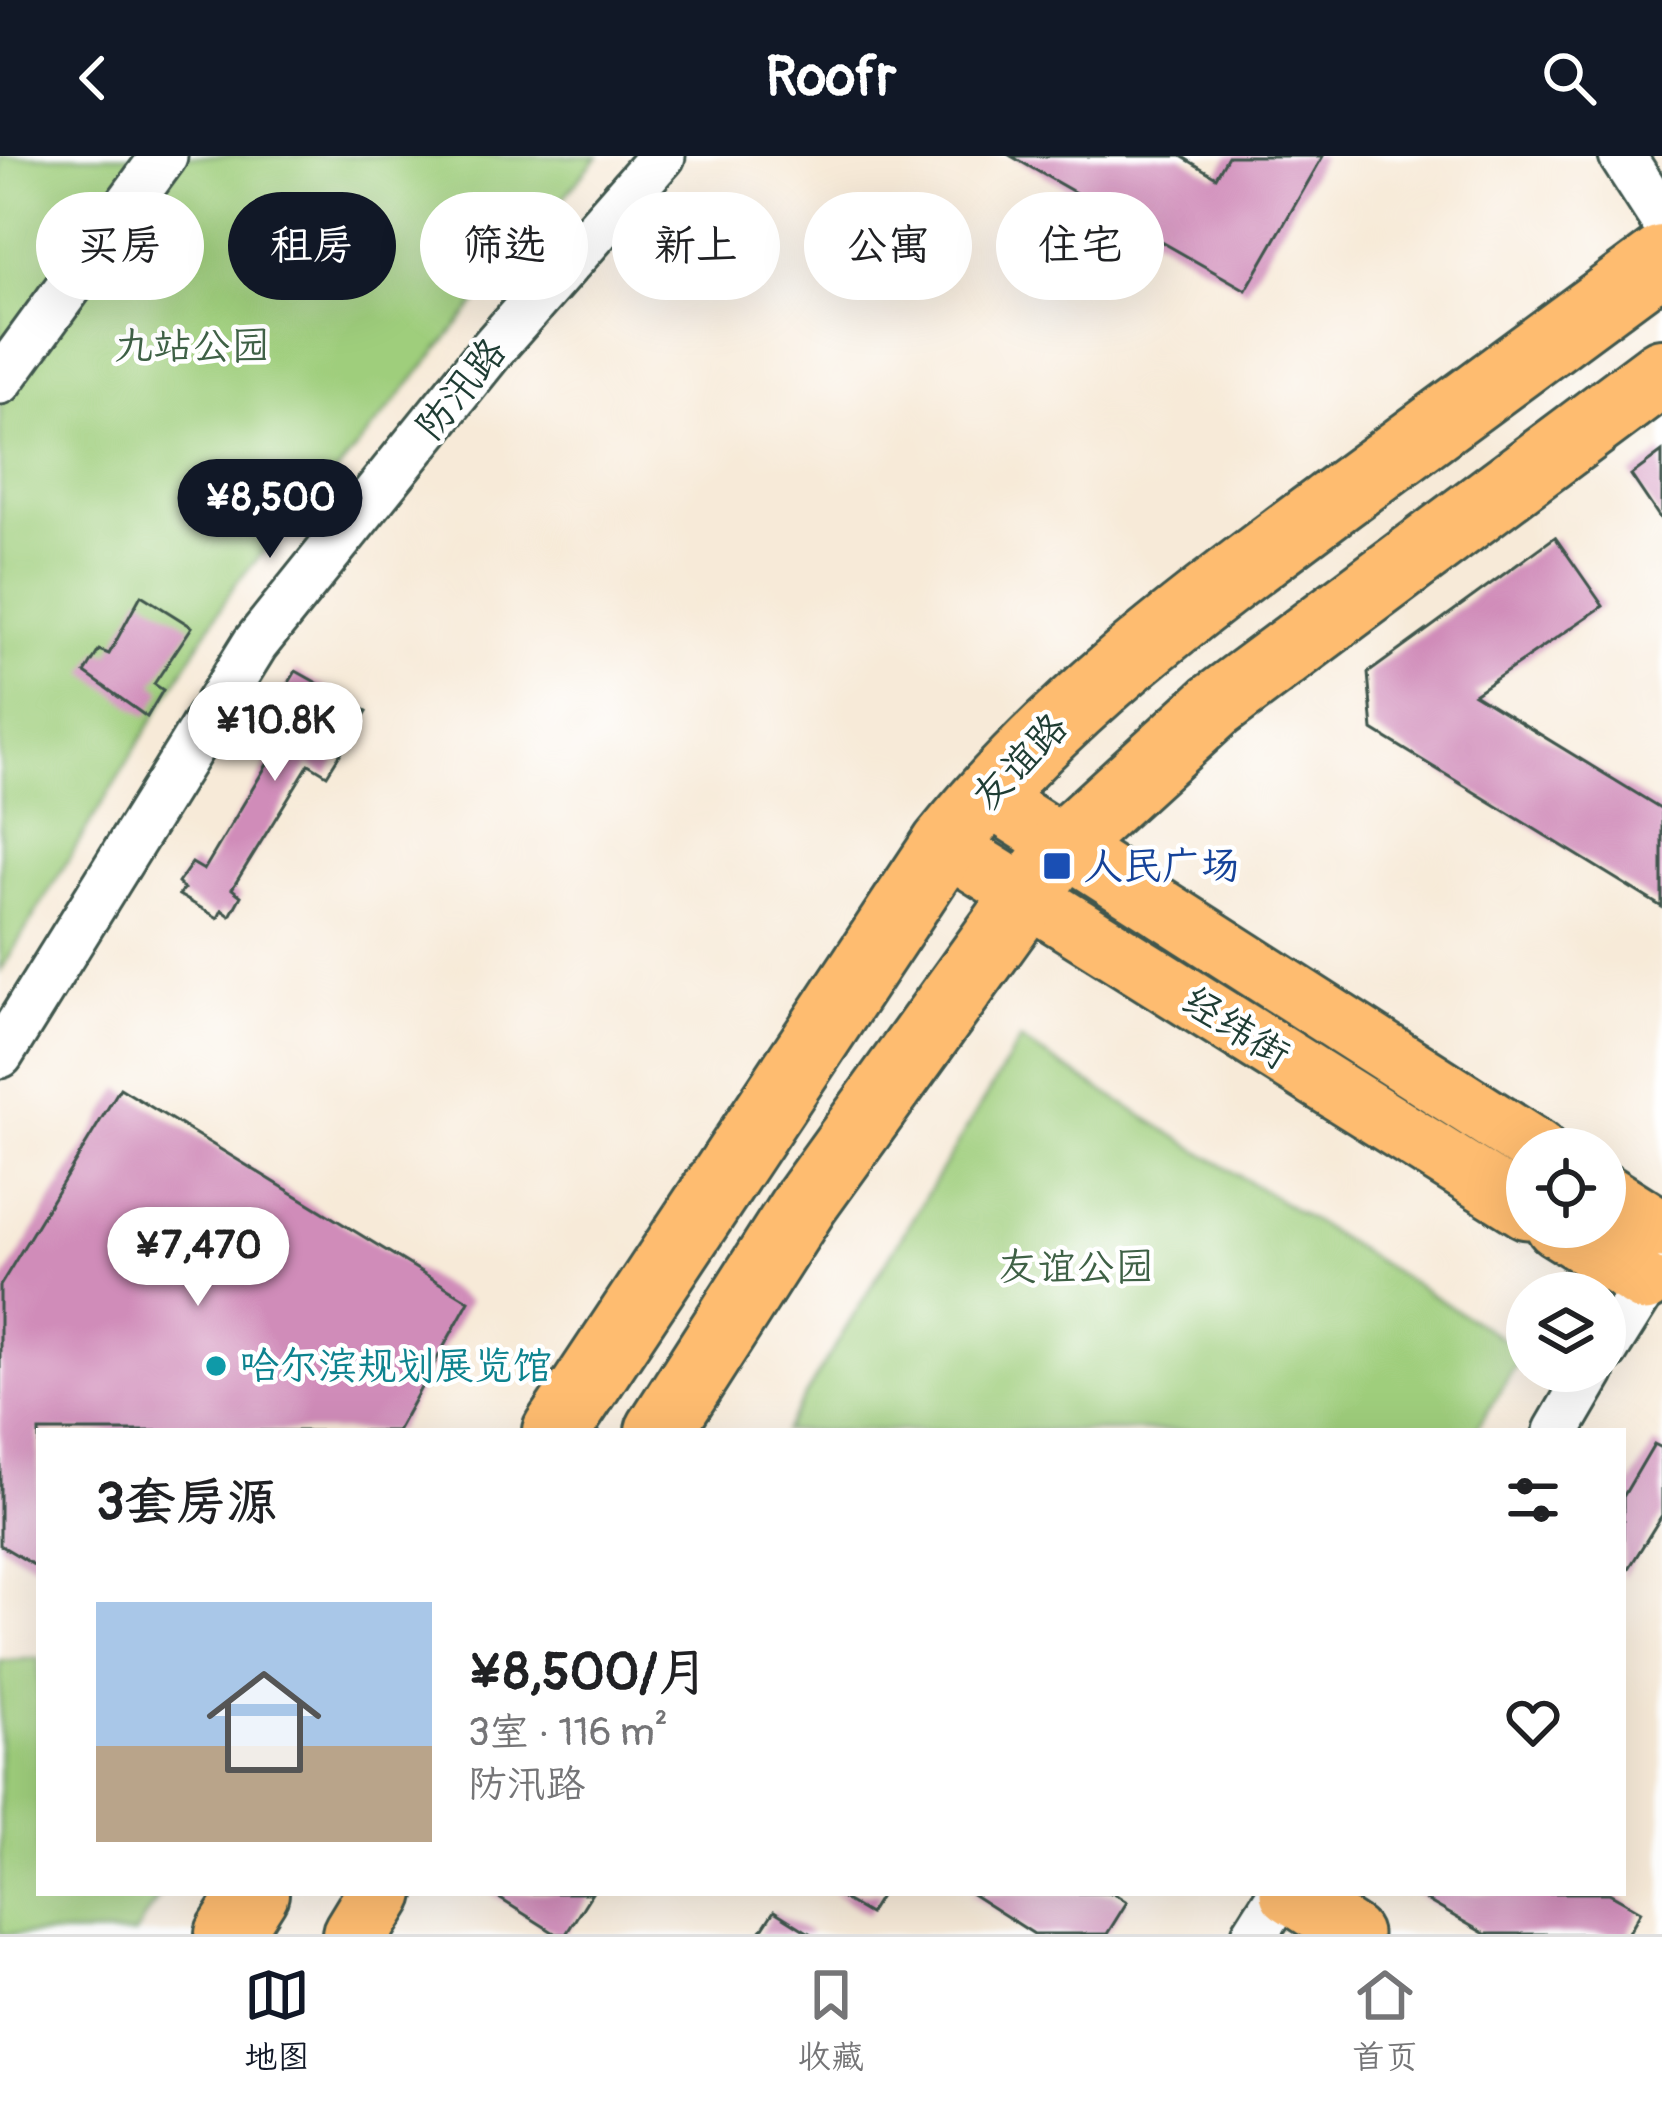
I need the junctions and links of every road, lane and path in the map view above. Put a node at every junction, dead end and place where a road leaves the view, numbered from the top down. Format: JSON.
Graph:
{"nodes":[{"id":1,"x":164,"y":156,"type":"edge"},
{"id":2,"x":662,"y":156,"type":"edge"},
{"id":3,"x":1622,"y":156,"type":"edge"},
{"id":4,"x":1662,"y":218,"type":"edge"},
{"id":5,"x":1662,"y":260,"type":"edge"},
{"id":6,"x":1662,"y":372,"type":"edge"},
{"id":7,"x":0,"y":381,"type":"edge"},
{"id":8,"x":965,"y":820,"type":"junction"},
{"id":9,"x":1044,"y":870,"type":"junction"},
{"id":10,"x":0,"y":1055,"type":"edge"},
{"id":11,"x":1506,"y":1131,"type":"edge"},
{"id":12,"x":1506,"y":1195,"type":"edge"},
{"id":13,"x":1626,"y":1206,"type":"edge"},
{"id":14,"x":1662,"y":1229,"type":"edge"},
{"id":15,"x":1602,"y":1248,"type":"edge"},
{"id":16,"x":1653,"y":1271,"type":"edge"},
{"id":17,"x":1626,"y":1315,"type":"edge"},
{"id":18,"x":1580,"y":1392,"type":"edge"},
{"id":19,"x":558,"y":1428,"type":"edge"},
{"id":20,"x":661,"y":1428,"type":"edge"},
{"id":21,"x":1559,"y":1428,"type":"edge"},
{"id":22,"x":253,"y":1896,"type":"edge"},
{"id":23,"x":379,"y":1896,"type":"edge"},
{"id":24,"x":1283,"y":1896,"type":"edge"},
{"id":25,"x":1290,"y":1896,"type":"edge"},
{"id":26,"x":229,"y":1934,"type":"edge"},
{"id":27,"x":356,"y":1934,"type":"edge"},
{"id":28,"x":1256,"y":1934,"type":"edge"},
{"id":29,"x":1352,"y":1934,"type":"edge"}],
"edges":[{"from":1,"to":7,"type":"street"},
{"from":2,"to":10,"type":"street","name":"防汛路"},
{"from":3,"to":4,"type":"street"},
{"from":5,"to":8,"type":"highway","name":"友谊路"},
{"from":6,"to":9,"type":"highway"},
{"from":8,"to":9,"type":"main road","name":"经纬街"},
{"from":8,"to":19,"type":"highway","name":"友谊路"},
{"from":9,"to":11,"type":"main road","name":"经纬街"},
{"from":9,"to":12,"type":"main road","name":"经纬街"},
{"from":9,"to":20,"type":"highway"},
{"from":13,"to":14,"type":"main road"},
{"from":15,"to":16,"type":"main road"},
{"from":16,"to":17,"type":"street"},
{"from":18,"to":21,"type":"street"},
{"from":22,"to":26,"type":"highway"},
{"from":23,"to":27,"type":"highway"},
{"from":24,"to":28,"type":"street"},
{"from":25,"to":29,"type":"main road"}]}
